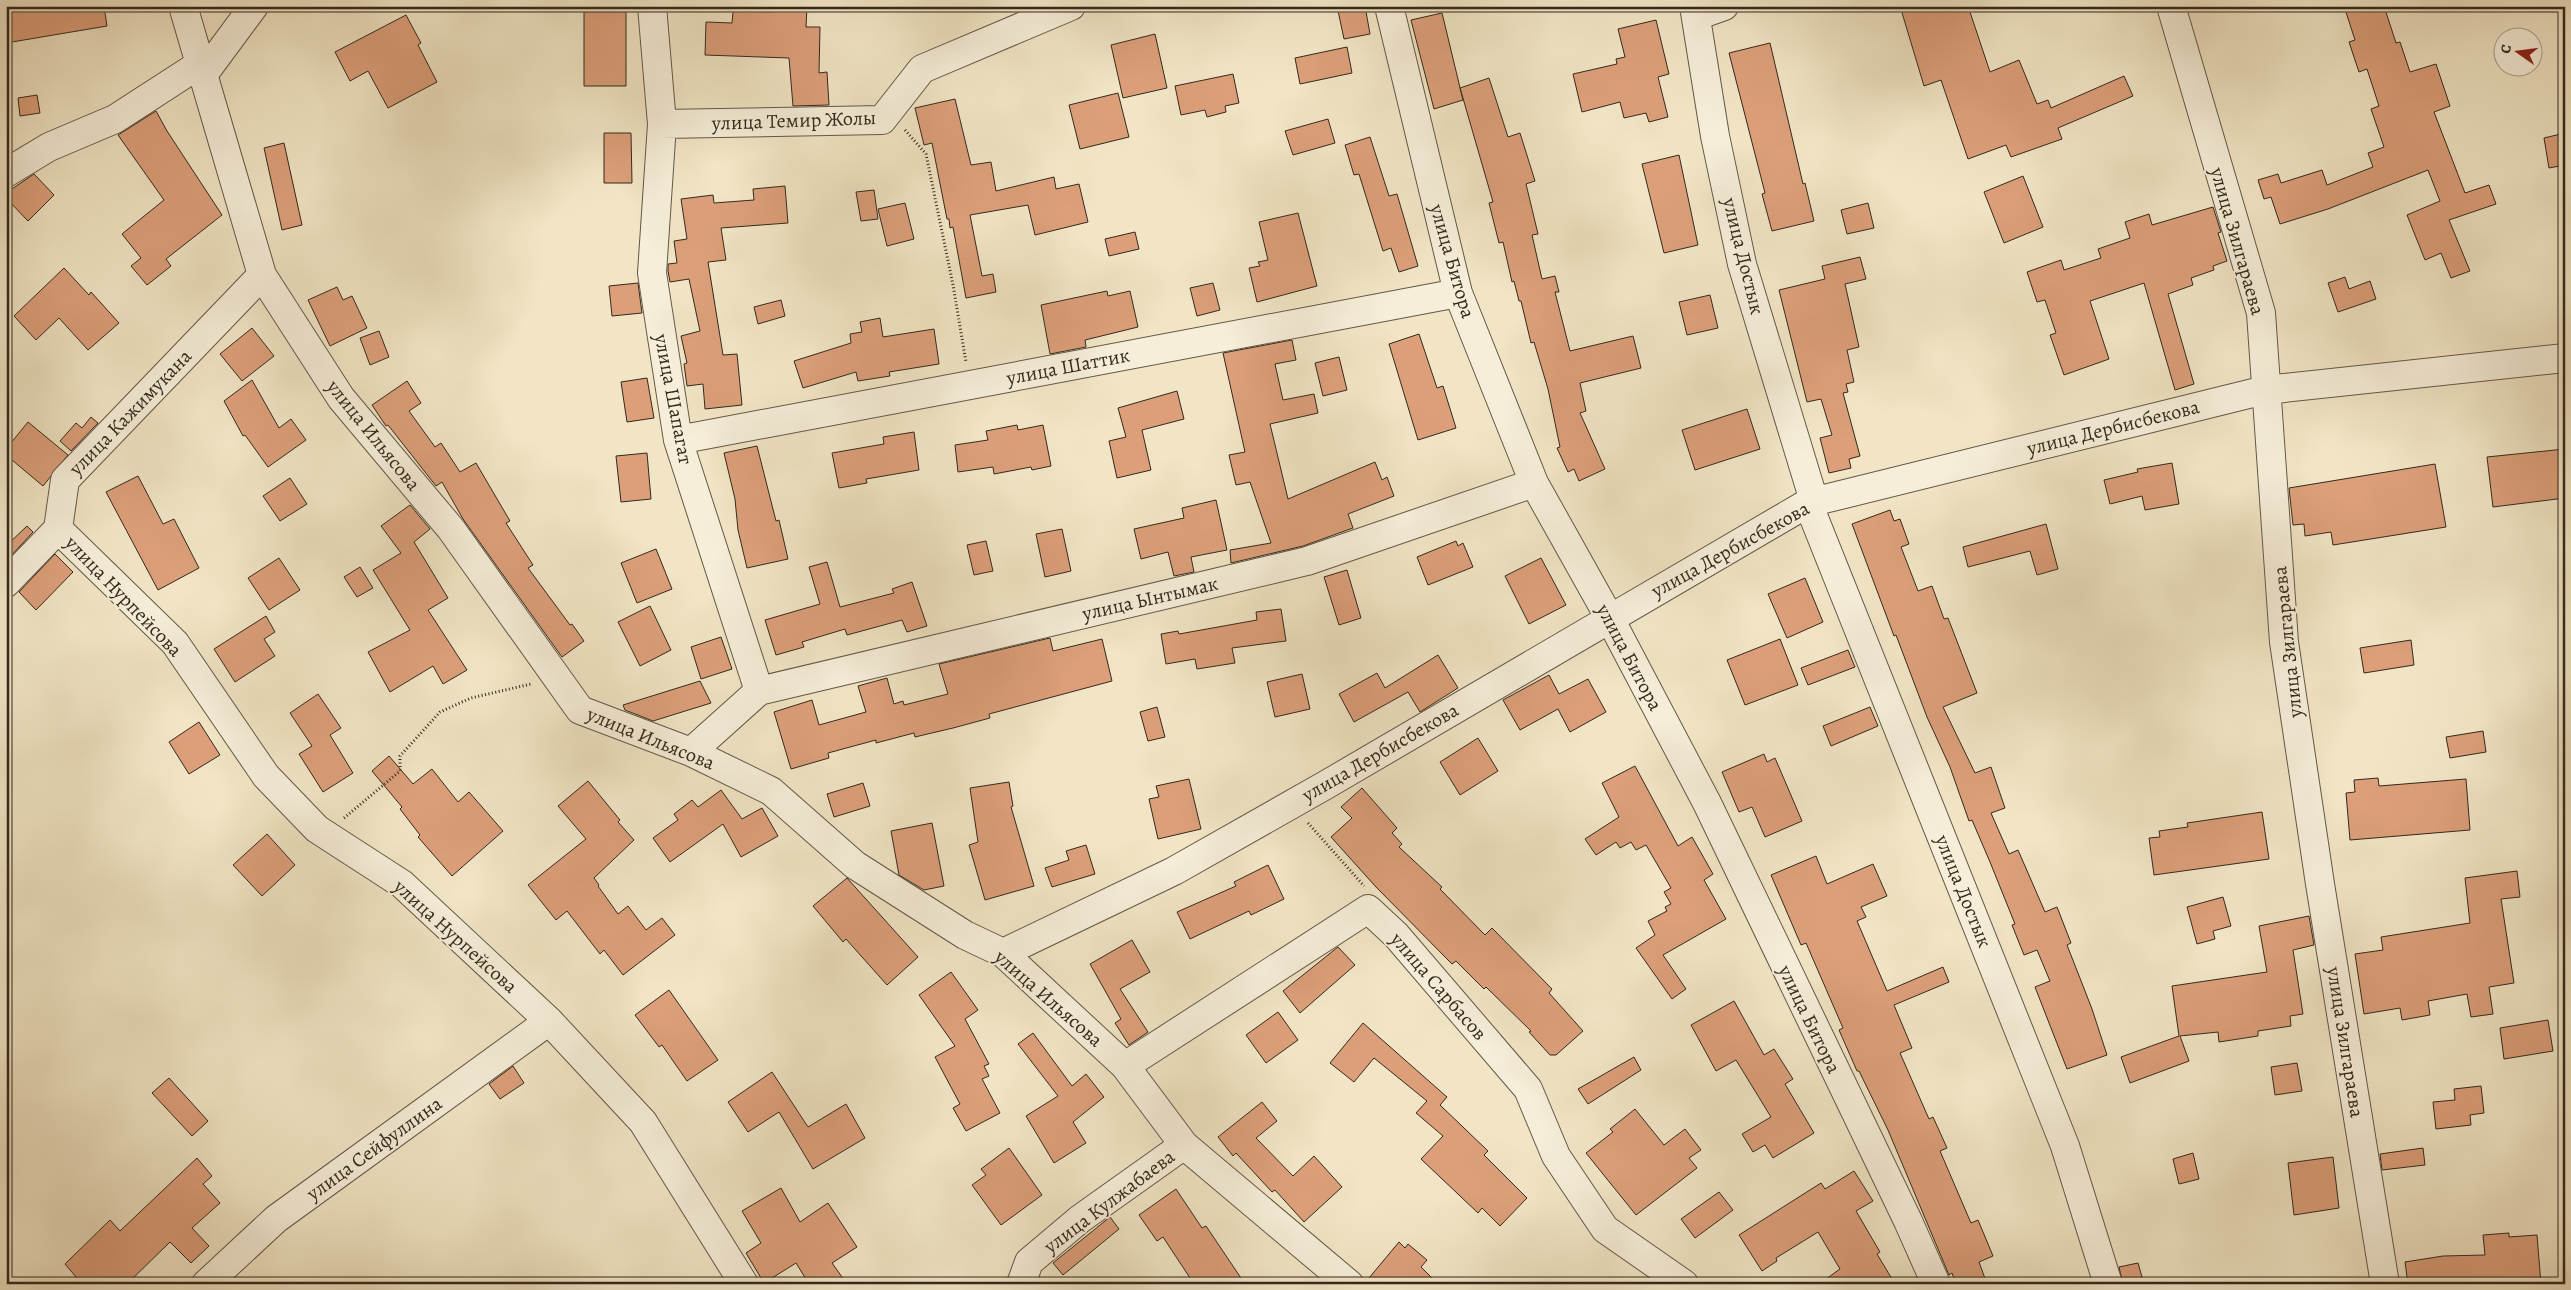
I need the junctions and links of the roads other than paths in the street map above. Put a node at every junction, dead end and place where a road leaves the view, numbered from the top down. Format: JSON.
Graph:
{"nodes":[{"id":1,"x":184,"y":6,"type":"edge"},
{"id":2,"x":254,"y":6,"type":"edge"},
{"id":3,"x":652,"y":6,"type":"edge"},
{"id":4,"x":1071,"y":6,"type":"edge"},
{"id":5,"x":1389,"y":6,"type":"edge"},
{"id":6,"x":1724,"y":6,"type":"edge"},
{"id":7,"x":2171,"y":6,"type":"edge"},
{"id":8,"x":1695,"y":11,"type":"edge"},
{"id":9,"x":202,"y":70,"type":"junction"},
{"id":10,"x":662,"y":124,"type":"junction"},
{"id":11,"x":6,"y":173,"type":"edge"},
{"id":12,"x":262,"y":275,"type":"junction"},
{"id":13,"x":1458,"y":293,"type":"junction"},
{"id":14,"x":2565,"y":358,"type":"edge"},
{"id":15,"x":2265,"y":390,"type":"junction"},
{"id":16,"x":678,"y":440,"type":"junction"},
{"id":17,"x":1534,"y":483,"type":"junction"},
{"id":18,"x":1811,"y":502,"type":"junction"},
{"id":19,"x":58,"y":529,"type":"junction"},
{"id":20,"x":7,"y":579,"type":"edge"},
{"id":21,"x":1609,"y":617,"type":"junction"},
{"id":22,"x":760,"y":691,"type":"junction"},
{"id":23,"x":691,"y":752,"type":"junction"},
{"id":24,"x":1003,"y":953,"type":"junction"},
{"id":25,"x":549,"y":1021,"type":"junction"},
{"id":26,"x":1125,"y":1066,"type":"junction"},
{"id":27,"x":1184,"y":1145,"type":"junction"},
{"id":28,"x":206,"y":1284,"type":"edge"},
{"id":29,"x":744,"y":1284,"type":"edge"},
{"id":30,"x":1021,"y":1284,"type":"edge"},
{"id":31,"x":1349,"y":1284,"type":"edge"},
{"id":32,"x":1684,"y":1284,"type":"edge"},
{"id":33,"x":1936,"y":1284,"type":"edge"},
{"id":34,"x":2108,"y":1284,"type":"edge"},
{"id":35,"x":2385,"y":1284,"type":"edge"}],
"edges":[{"from":1,"to":9,"type":"street","name":"улица Ильясова"},
{"from":2,"to":9,"type":"street"},
{"from":3,"to":10,"type":"street","name":"улица Шапагат"},
{"from":4,"to":10,"type":"street","name":"улица Темир Жолы"},
{"from":5,"to":13,"type":"street","name":"улица Битора"},
{"from":6,"to":8,"type":"street"},
{"from":7,"to":15,"type":"street","name":"улица Зилгараева"},
{"from":8,"to":18,"type":"street","name":"улица Достык"},
{"from":9,"to":11,"type":"street"},
{"from":9,"to":12,"type":"street","name":"улица Ильясова"},
{"from":10,"to":16,"type":"street","name":"улица Шапагат"},
{"from":12,"to":19,"type":"street","name":"улица Кажимукана"},
{"from":12,"to":23,"type":"street","name":"улица Ильясова"},
{"from":13,"to":16,"type":"street","name":"улица Шаттик"},
{"from":13,"to":17,"type":"street","name":"улица Битора"},
{"from":14,"to":15,"type":"street","name":"улица Дербисбекова"},
{"from":15,"to":18,"type":"street","name":"улица Дербисбекова"},
{"from":15,"to":35,"type":"street","name":"улица Зилгараева"},
{"from":16,"to":22,"type":"street","name":"улица Шапагат"},
{"from":17,"to":21,"type":"street","name":"улица Битора"},
{"from":17,"to":22,"type":"street","name":"улица Ынтымак"},
{"from":18,"to":21,"type":"street","name":"улица Дербисбекова"},
{"from":18,"to":34,"type":"street","name":"улица Достык"},
{"from":19,"to":20,"type":"street"},
{"from":19,"to":25,"type":"street","name":"улица Нурпейсова"},
{"from":21,"to":24,"type":"street","name":"улица Дербисбекова"},
{"from":21,"to":33,"type":"street","name":"улица Битора"},
{"from":22,"to":23,"type":"street"},
{"from":23,"to":24,"type":"street","name":"улица Ильясова"},
{"from":24,"to":26,"type":"street","name":"улица Ильясова"},
{"from":25,"to":28,"type":"street","name":"улица Сейфуллина"},
{"from":25,"to":29,"type":"street","name":"улица Нурпейсова"},
{"from":26,"to":27,"type":"street","name":"улица Ильясова"},
{"from":26,"to":32,"type":"street","name":"улица Сарбасов"},
{"from":27,"to":30,"type":"street","name":"улица Кулжабаева"},
{"from":27,"to":31,"type":"street","name":"улица Ильясова"}]}
